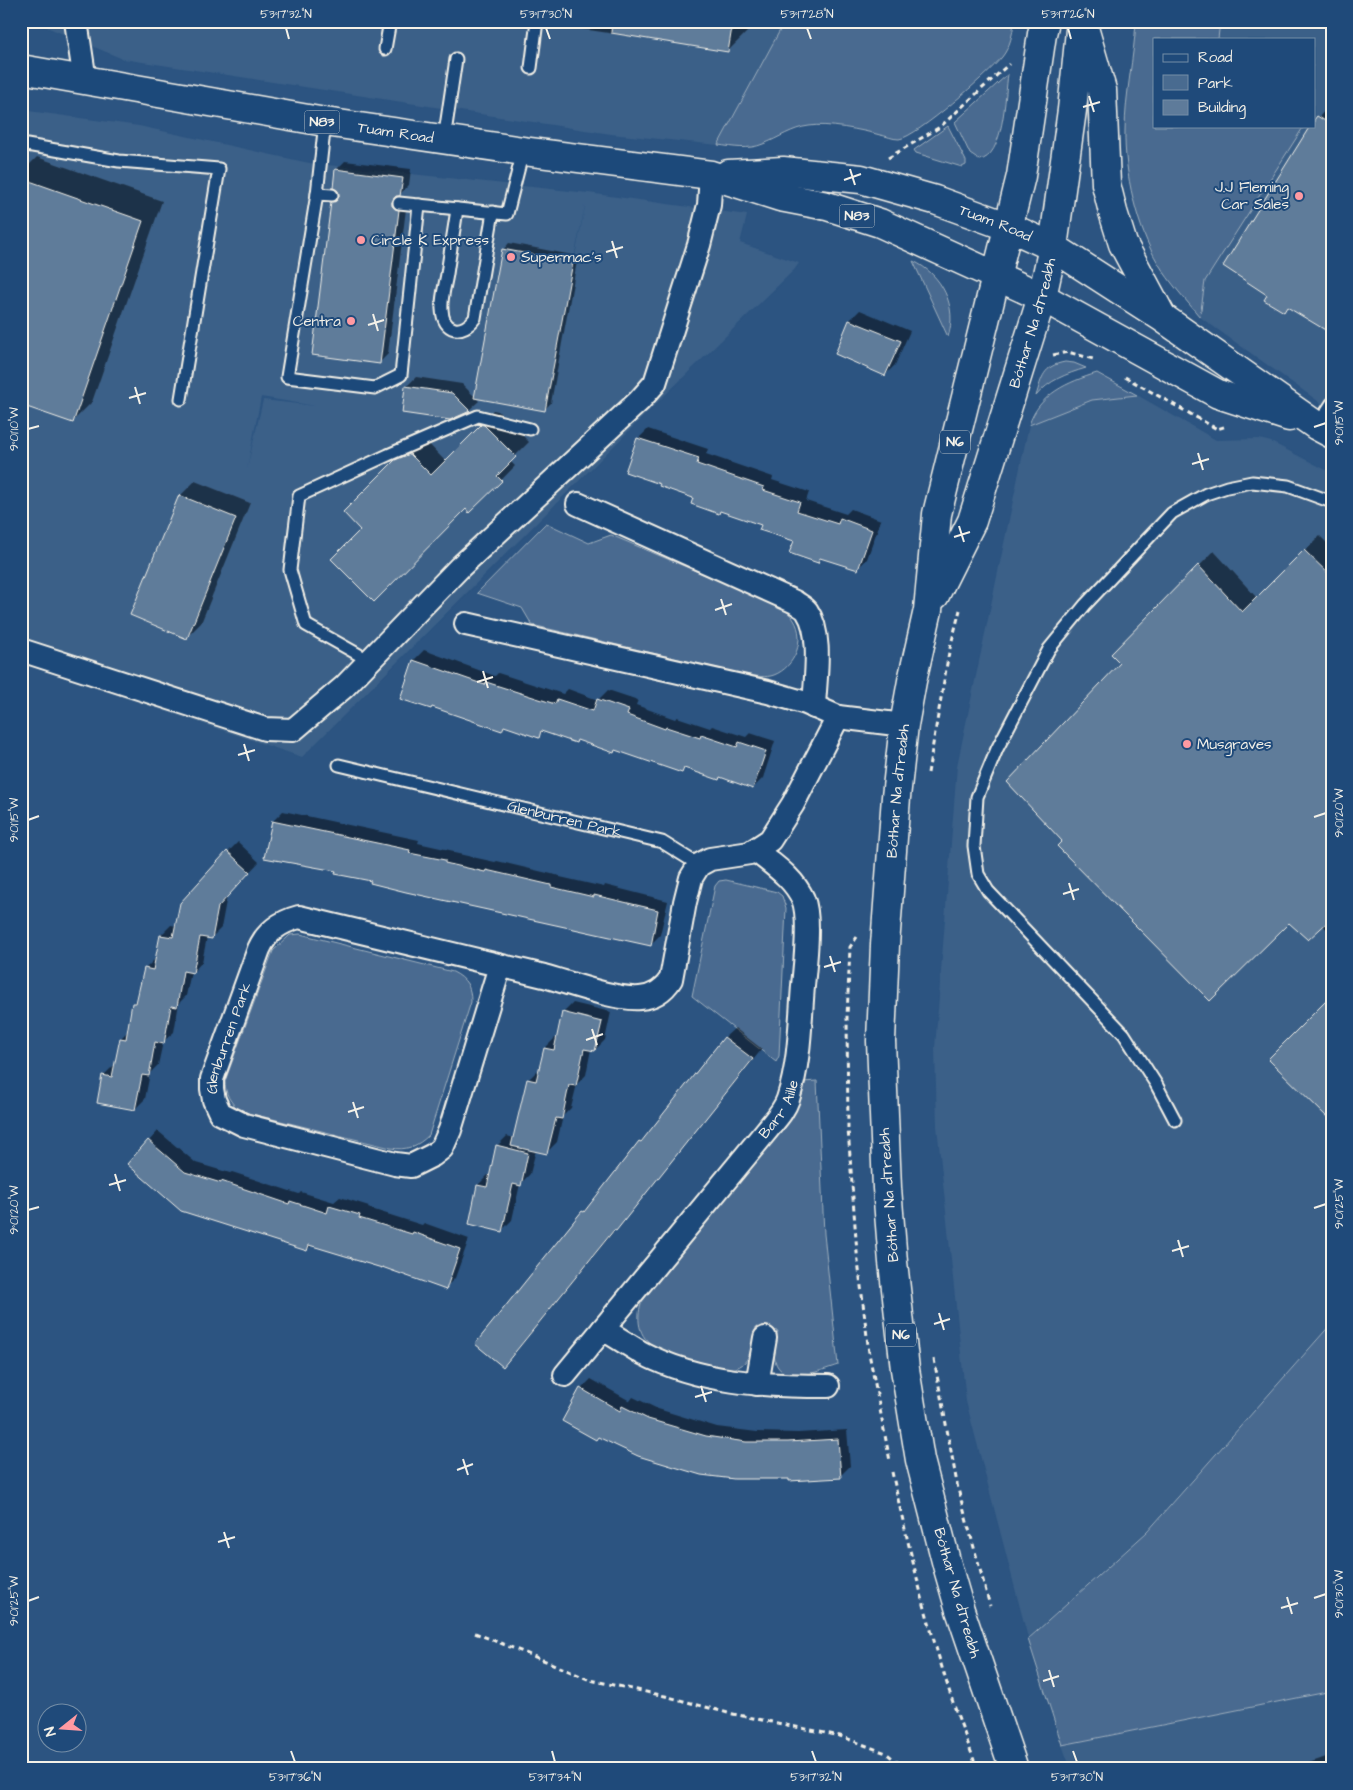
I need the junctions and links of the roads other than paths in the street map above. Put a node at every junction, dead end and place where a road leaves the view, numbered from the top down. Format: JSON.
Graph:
{"nodes":[{"id":1,"x":76,"y":21,"type":"edge"},
{"id":2,"x":390,"y":21,"type":"edge"},
{"id":3,"x":537,"y":21,"type":"edge"},
{"id":4,"x":1045,"y":21,"type":"edge"},
{"id":5,"x":1081,"y":21,"type":"edge"},
{"id":6,"x":385,"y":49,"type":"dead end"},
{"id":7,"x":456,"y":59,"type":"dead end"},
{"id":8,"x":532,"y":68,"type":"dead end"},
{"id":9,"x":21,"y":70,"type":"edge"},
{"id":10,"x":85,"y":81,"type":"junction"},
{"id":11,"x":325,"y":122,"type":"junction"},
{"id":12,"x":444,"y":140,"type":"junction"},
{"id":13,"x":21,"y":144,"type":"edge"},
{"id":14,"x":523,"y":151,"type":"junction"},
{"id":15,"x":711,"y":175,"type":"junction"},
{"id":16,"x":317,"y":194,"type":"junction"},
{"id":17,"x":332,"y":195,"type":"dead end"},
{"id":18,"x":400,"y":203,"type":"dead end"},
{"id":19,"x":419,"y":204,"type":"junction"},
{"id":20,"x":458,"y":208,"type":"junction"},
{"id":21,"x":493,"y":212,"type":"junction"},
{"id":22,"x":1009,"y":227,"type":"junction"},
{"id":23,"x":1053,"y":247,"type":"junction"},
{"id":24,"x":997,"y":276,"type":"junction"},
{"id":25,"x":1042,"y":297,"type":"junction"},
{"id":26,"x":1163,"y":318,"type":"junction"},
{"id":27,"x":182,"y":399,"type":"dead end"},
{"id":28,"x":1332,"y":403,"type":"edge"},
{"id":29,"x":530,"y":429,"type":"dead end"},
{"id":30,"x":1324,"y":430,"type":"edge"},
{"id":31,"x":1332,"y":502,"type":"edge"},
{"id":32,"x":578,"y":504,"type":"dead end"},
{"id":33,"x":928,"y":610,"type":"junction"},
{"id":34,"x":466,"y":624,"type":"dead end"},
{"id":35,"x":21,"y":650,"type":"edge"},
{"id":36,"x":370,"y":661,"type":"junction"},
{"id":37,"x":814,"y":707,"type":"junction"},
{"id":38,"x":838,"y":716,"type":"junction"},
{"id":39,"x":904,"y":725,"type":"junction"},
{"id":40,"x":339,"y":765,"type":"dead end"},
{"id":41,"x":756,"y":850,"type":"junction"},
{"id":42,"x":699,"y":865,"type":"junction"},
{"id":43,"x":500,"y":966,"type":"junction"},
{"id":44,"x":1174,"y":1120,"type":"dead end"},
{"id":45,"x":603,"y":1328,"type":"junction"},
{"id":46,"x":765,"y":1338,"type":"dead end"},
{"id":47,"x":565,"y":1375,"type":"dead end"},
{"id":48,"x":757,"y":1384,"type":"junction"},
{"id":49,"x":828,"y":1386,"type":"dead end"},
{"id":50,"x":1014,"y":1769,"type":"edge"}],
"edges":[{"from":1,"to":10,"type":"street"},
{"from":2,"to":6,"type":"lane"},
{"from":3,"to":8,"type":"lane"},
{"from":4,"to":22,"type":"main road","name":"Bóthar Na dTreabh","number":"N6"},
{"from":5,"to":23,"type":"main road","name":"Bóthar Na dTreabh","number":"N6"},
{"from":5,"to":26,"type":"main road"},
{"from":7,"to":12,"type":"lane"},
{"from":9,"to":10,"type":"main road","name":"Tuam Road","number":"N83"},
{"from":10,"to":11,"type":"main road","name":"Tuam Road","number":"N83"},
{"from":11,"to":12,"type":"main road","name":"Tuam Road","number":"N83"},
{"from":11,"to":16,"type":"lane"},
{"from":12,"to":14,"type":"main road","name":"Tuam Road","number":"N83"},
{"from":13,"to":27,"type":"lane"},
{"from":14,"to":15,"type":"main road","name":"Tuam Road","number":"N83"},
{"from":14,"to":21,"type":"lane"},
{"from":15,"to":22,"type":"main road","name":"Tuam Road","number":"N83"},
{"from":15,"to":24,"type":"main road","name":"Tuam Road","number":"N83"},
{"from":15,"to":36,"type":"street"},
{"from":16,"to":17,"type":"lane"},
{"from":16,"to":19,"type":"lane"},
{"from":18,"to":19,"type":"lane"},
{"from":19,"to":20,"type":"lane"},
{"from":20,"to":21,"type":"lane"},
{"from":20,"to":21,"type":"lane"},
{"from":22,"to":23,"type":"main road","name":"Tuam Road","number":"N83"},
{"from":22,"to":24,"type":"main road","name":"Bóthar Na dTreabh","number":"N6"},
{"from":23,"to":25,"type":"main road","name":"Bóthar Na dTreabh","number":"N6"},
{"from":23,"to":26,"type":"main road","name":"Tuam Road"},
{"from":24,"to":25,"type":"main road","name":"Tuam Road","number":"N83"},
{"from":24,"to":33,"type":"main road","name":"Bóthar Na dTreabh","number":"N6"},
{"from":25,"to":30,"type":"main road","name":"Tuam Road"},
{"from":25,"to":33,"type":"main road","name":"Bóthar Na dTreabh","number":"N6"},
{"from":26,"to":30,"type":"main road","name":"Tuam Road"},
{"from":28,"to":30,"type":"lane"},
{"from":29,"to":36,"type":"lane"},
{"from":31,"to":44,"type":"lane"},
{"from":32,"to":37,"type":"street"},
{"from":33,"to":39,"type":"main road","name":"Bóthar Na dTreabh","number":"N6"},
{"from":34,"to":37,"type":"street"},
{"from":35,"to":36,"type":"street"},
{"from":37,"to":38,"type":"street"},
{"from":38,"to":39,"type":"street"},
{"from":38,"to":41,"type":"street"},
{"from":39,"to":50,"type":"main road","name":"Bóthar Na dTreabh","number":"N6"},
{"from":40,"to":42,"type":"lane","name":"Glenburren Park"},
{"from":41,"to":42,"type":"street"},
{"from":41,"to":45,"type":"street","name":"Barr Aille"},
{"from":42,"to":43,"type":"street","name":"Glenburren Park"},
{"from":43,"to":43,"type":"street","name":"Glenburren Park"},
{"from":45,"to":47,"type":"street","name":"Barr Aille"},
{"from":45,"to":48,"type":"street"},
{"from":46,"to":48,"type":"street"},
{"from":48,"to":49,"type":"street"}]}
